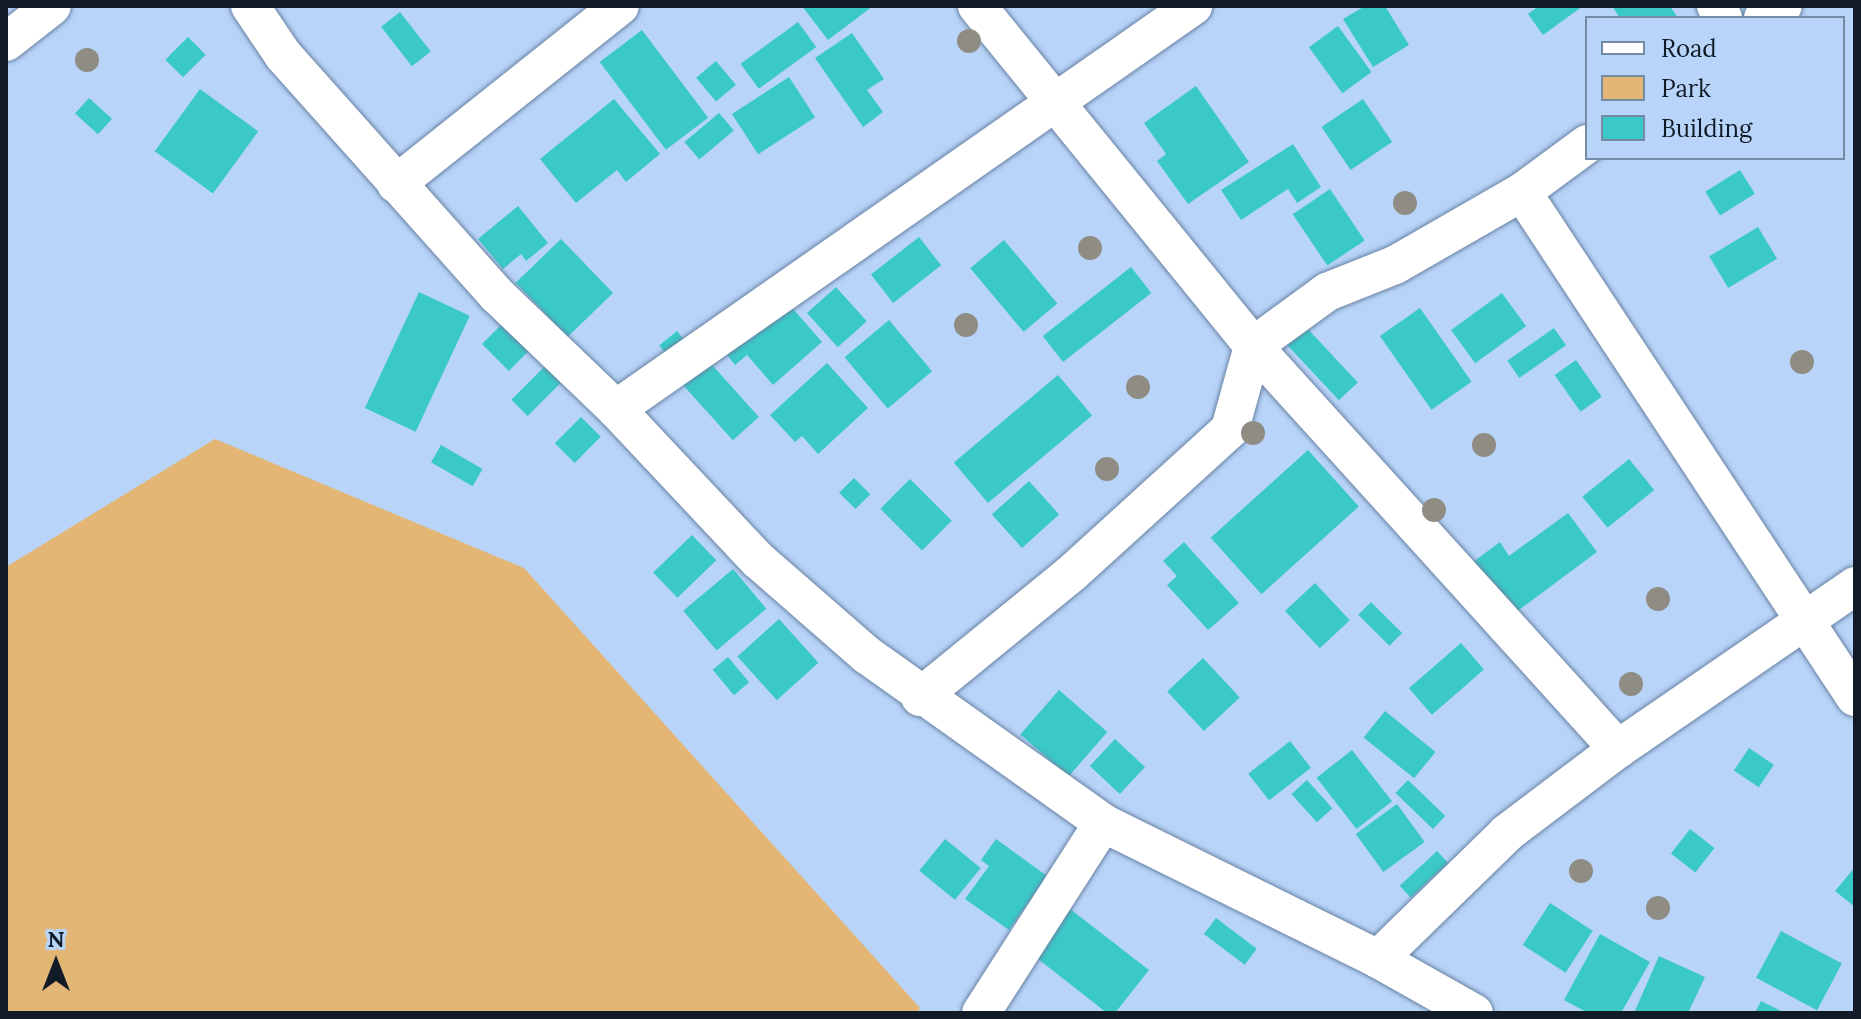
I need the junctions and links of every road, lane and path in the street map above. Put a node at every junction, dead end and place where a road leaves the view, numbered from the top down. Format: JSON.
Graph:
{"nodes":[{"id":1,"x":52,"y":6,"type":"edge"},
{"id":2,"x":250,"y":6,"type":"edge"},
{"id":3,"x":620,"y":6,"type":"edge"},
{"id":4,"x":977,"y":6,"type":"edge"},
{"id":5,"x":1193,"y":6,"type":"edge"},
{"id":6,"x":6,"y":42,"type":"edge"},
{"id":7,"x":1054,"y":102,"type":"junction"},
{"id":8,"x":1585,"y":145,"type":"edge"},
{"id":9,"x":396,"y":184,"type":"junction"},
{"id":10,"x":1522,"y":192,"type":"junction"},
{"id":11,"x":1253,"y":346,"type":"junction"},
{"id":12,"x":616,"y":409,"type":"junction"},
{"id":13,"x":1855,"y":586,"type":"edge"},
{"id":14,"x":1805,"y":621,"type":"junction"},
{"id":15,"x":920,"y":697,"type":"junction"},
{"id":16,"x":1855,"y":697,"type":"edge"},
{"id":17,"x":1618,"y":749,"type":"junction"},
{"id":18,"x":1103,"y":823,"type":"junction"},
{"id":19,"x":1378,"y":959,"type":"junction"},
{"id":20,"x":981,"y":1013,"type":"edge"},
{"id":21,"x":1474,"y":1013,"type":"edge"}],
"edges":[{"from":1,"to":6,"type":"street"},
{"from":2,"to":9,"type":"street"},
{"from":3,"to":9,"type":"street"},
{"from":4,"to":7,"type":"street"},
{"from":5,"to":7,"type":"street"},
{"from":7,"to":11,"type":"street"},
{"from":7,"to":12,"type":"street"},
{"from":8,"to":10,"type":"street"},
{"from":9,"to":12,"type":"street"},
{"from":10,"to":11,"type":"street"},
{"from":10,"to":14,"type":"street"},
{"from":11,"to":15,"type":"street"},
{"from":11,"to":17,"type":"street"},
{"from":12,"to":15,"type":"street"},
{"from":13,"to":14,"type":"street"},
{"from":14,"to":16,"type":"street"},
{"from":14,"to":17,"type":"street"},
{"from":15,"to":18,"type":"street"},
{"from":17,"to":19,"type":"street"},
{"from":18,"to":19,"type":"street"},
{"from":18,"to":20,"type":"street"},
{"from":19,"to":21,"type":"street"}]}
